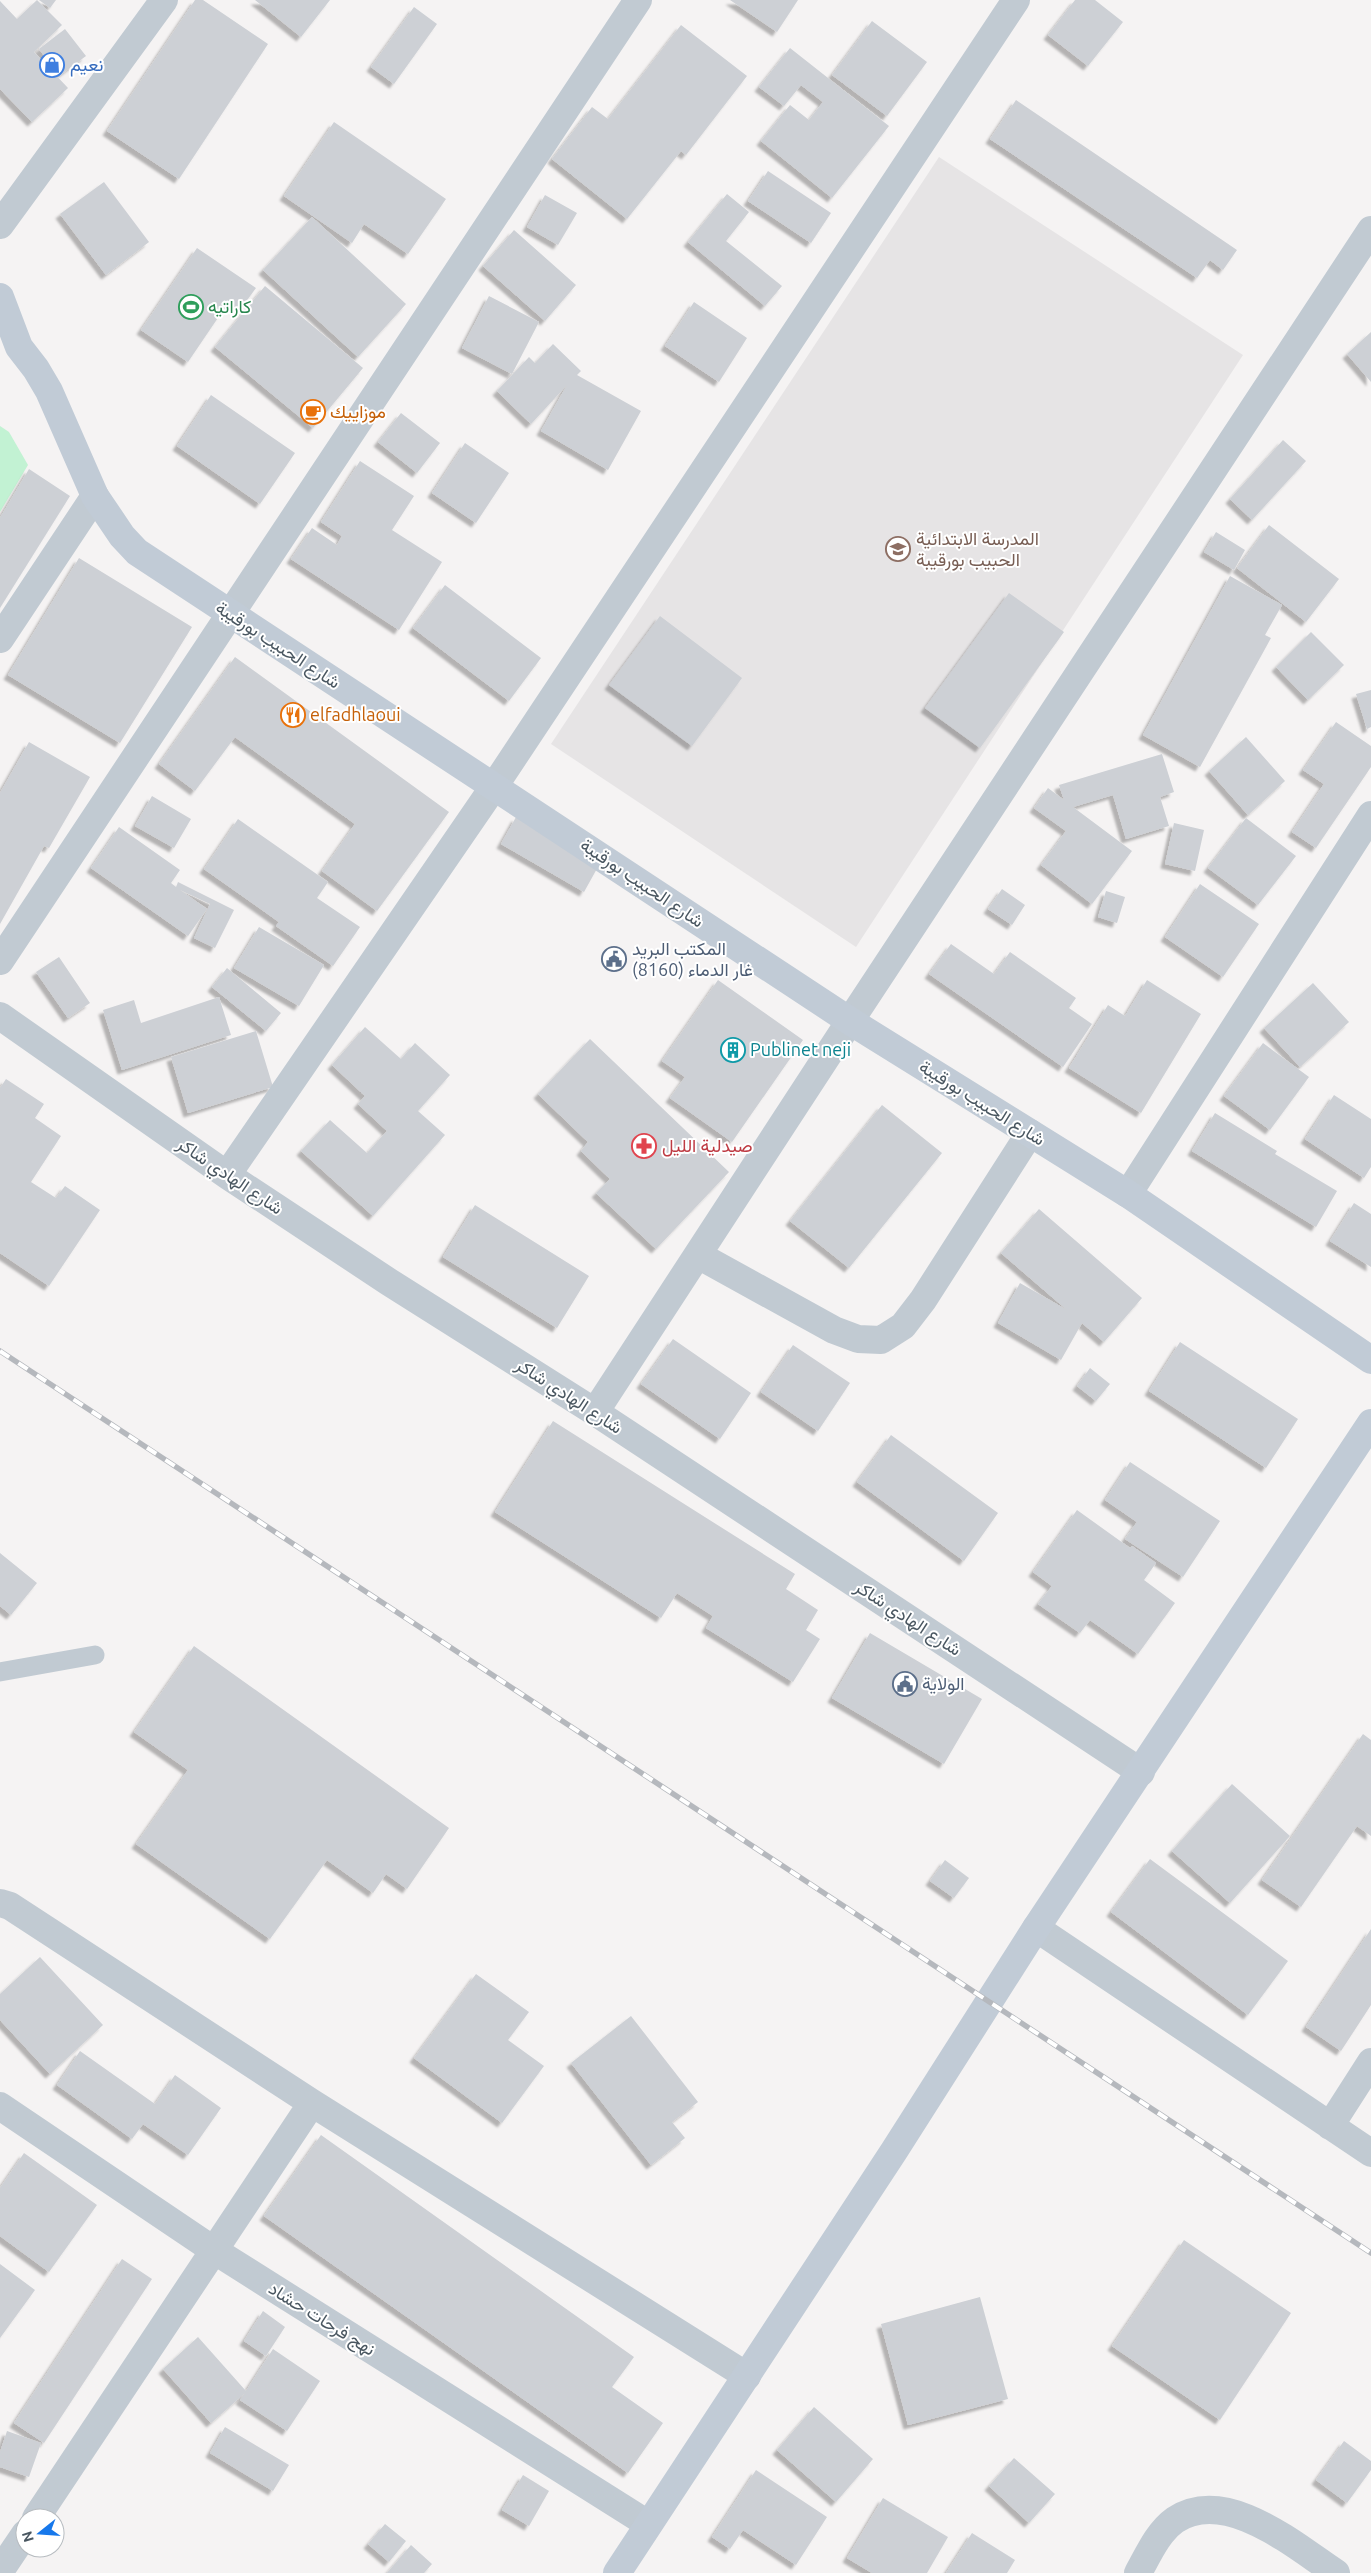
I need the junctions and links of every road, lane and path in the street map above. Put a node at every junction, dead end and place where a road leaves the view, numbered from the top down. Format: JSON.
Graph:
{"nodes":[{"id":1,"x":164,"y":0,"type":"edge"},
{"id":2,"x":638,"y":0,"type":"edge"},
{"id":3,"x":1016,"y":0,"type":"edge"},
{"id":4,"x":0,"y":225,"type":"edge"},
{"id":5,"x":1371,"y":230,"type":"edge"},
{"id":6,"x":0,"y":297,"type":"edge"},
{"id":7,"x":10,"y":342,"type":"edge"},
{"id":8,"x":95,"y":496,"type":"junction"},
{"id":9,"x":231,"y":615,"type":"junction"},
{"id":10,"x":0,"y":639,"type":"edge"},
{"id":11,"x":495,"y":786,"type":"junction"},
{"id":12,"x":1371,"y":815,"type":"edge"},
{"id":13,"x":0,"y":961,"type":"edge"},
{"id":14,"x":0,"y":1016,"type":"edge"},
{"id":15,"x":850,"y":1021,"type":"junction"},
{"id":16,"x":1030,"y":1133,"type":"junction"},
{"id":17,"x":227,"y":1175,"type":"junction"},
{"id":18,"x":1128,"y":1194,"type":"junction"},
{"id":19,"x":698,"y":1255,"type":"junction"},
{"id":20,"x":1371,"y":1360,"type":"edge"},
{"id":21,"x":595,"y":1412,"type":"junction"},
{"id":22,"x":1371,"y":1424,"type":"edge"},
{"id":23,"x":95,"y":1655,"type":"dead end"},
{"id":24,"x":0,"y":1672,"type":"edge"},
{"id":25,"x":1141,"y":1772,"type":"junction"},
{"id":26,"x":0,"y":1903,"type":"edge"},
{"id":27,"x":1036,"y":1928,"type":"junction"},
{"id":28,"x":1371,"y":2062,"type":"edge"},
{"id":29,"x":312,"y":2103,"type":"junction"},
{"id":30,"x":0,"y":2106,"type":"edge"},
{"id":31,"x":1330,"y":2126,"type":"junction"},
{"id":32,"x":1371,"y":2153,"type":"edge"},
{"id":33,"x":215,"y":2252,"type":"junction"},
{"id":34,"x":747,"y":2376,"type":"junction"},
{"id":35,"x":43,"y":2508,"type":"edge"},
{"id":36,"x":648,"y":2524,"type":"junction"},
{"id":37,"x":15,"y":2549,"type":"edge"},
{"id":38,"x":0,"y":2571,"type":"edge"},
{"id":39,"x":618,"y":2573,"type":"edge"},
{"id":40,"x":1138,"y":2573,"type":"edge"},
{"id":41,"x":1336,"y":2573,"type":"edge"}],
"edges":[{"from":1,"to":4,"type":"street"},
{"from":2,"to":9,"type":"street"},
{"from":3,"to":11,"type":"street"},
{"from":5,"to":15,"type":"street"},
{"from":6,"to":7,"type":"street","name":"شارع الحبيب بورقيبة"},
{"from":7,"to":8,"type":"street","name":"شارع الحبيب بورقيبة"},
{"from":8,"to":9,"type":"street","name":"شارع الحبيب بورقيبة"},
{"from":8,"to":10,"type":"street"},
{"from":9,"to":11,"type":"street","name":"شارع الحبيب بورقيبة"},
{"from":9,"to":13,"type":"street"},
{"from":11,"to":15,"type":"street","name":"شارع الحبيب بورقيبة"},
{"from":11,"to":17,"type":"street"},
{"from":12,"to":18,"type":"street"},
{"from":14,"to":17,"type":"street","name":"شارع الهادي شاكر"},
{"from":15,"to":16,"type":"street","name":"شارع الحبيب بورقيبة"},
{"from":15,"to":19,"type":"street"},
{"from":16,"to":18,"type":"street","name":"شارع الحبيب بورقيبة"},
{"from":16,"to":19,"type":"street"},
{"from":17,"to":21,"type":"street","name":"شارع الهادي شاكر"},
{"from":18,"to":20,"type":"street","name":"شارع الحبيب بورقيبة"},
{"from":19,"to":21,"type":"street"},
{"from":21,"to":25,"type":"street","name":"شارع الهادي شاكر"},
{"from":22,"to":25,"type":"street"},
{"from":23,"to":24,"type":"lane"},
{"from":25,"to":27,"type":"street"},
{"from":26,"to":29,"type":"street"},
{"from":27,"to":31,"type":"street"},
{"from":27,"to":34,"type":"street"},
{"from":28,"to":31,"type":"street"},
{"from":29,"to":33,"type":"street"},
{"from":29,"to":34,"type":"street"},
{"from":30,"to":33,"type":"street","name":"نهج فرحات حشاد"},
{"from":31,"to":32,"type":"street"},
{"from":33,"to":35,"type":"street"},
{"from":33,"to":36,"type":"street","name":"نهج فرحات حشاد"},
{"from":34,"to":36,"type":"street"},
{"from":36,"to":39,"type":"street"},
{"from":37,"to":38,"type":"street"},
{"from":40,"to":41,"type":"street"}]}
